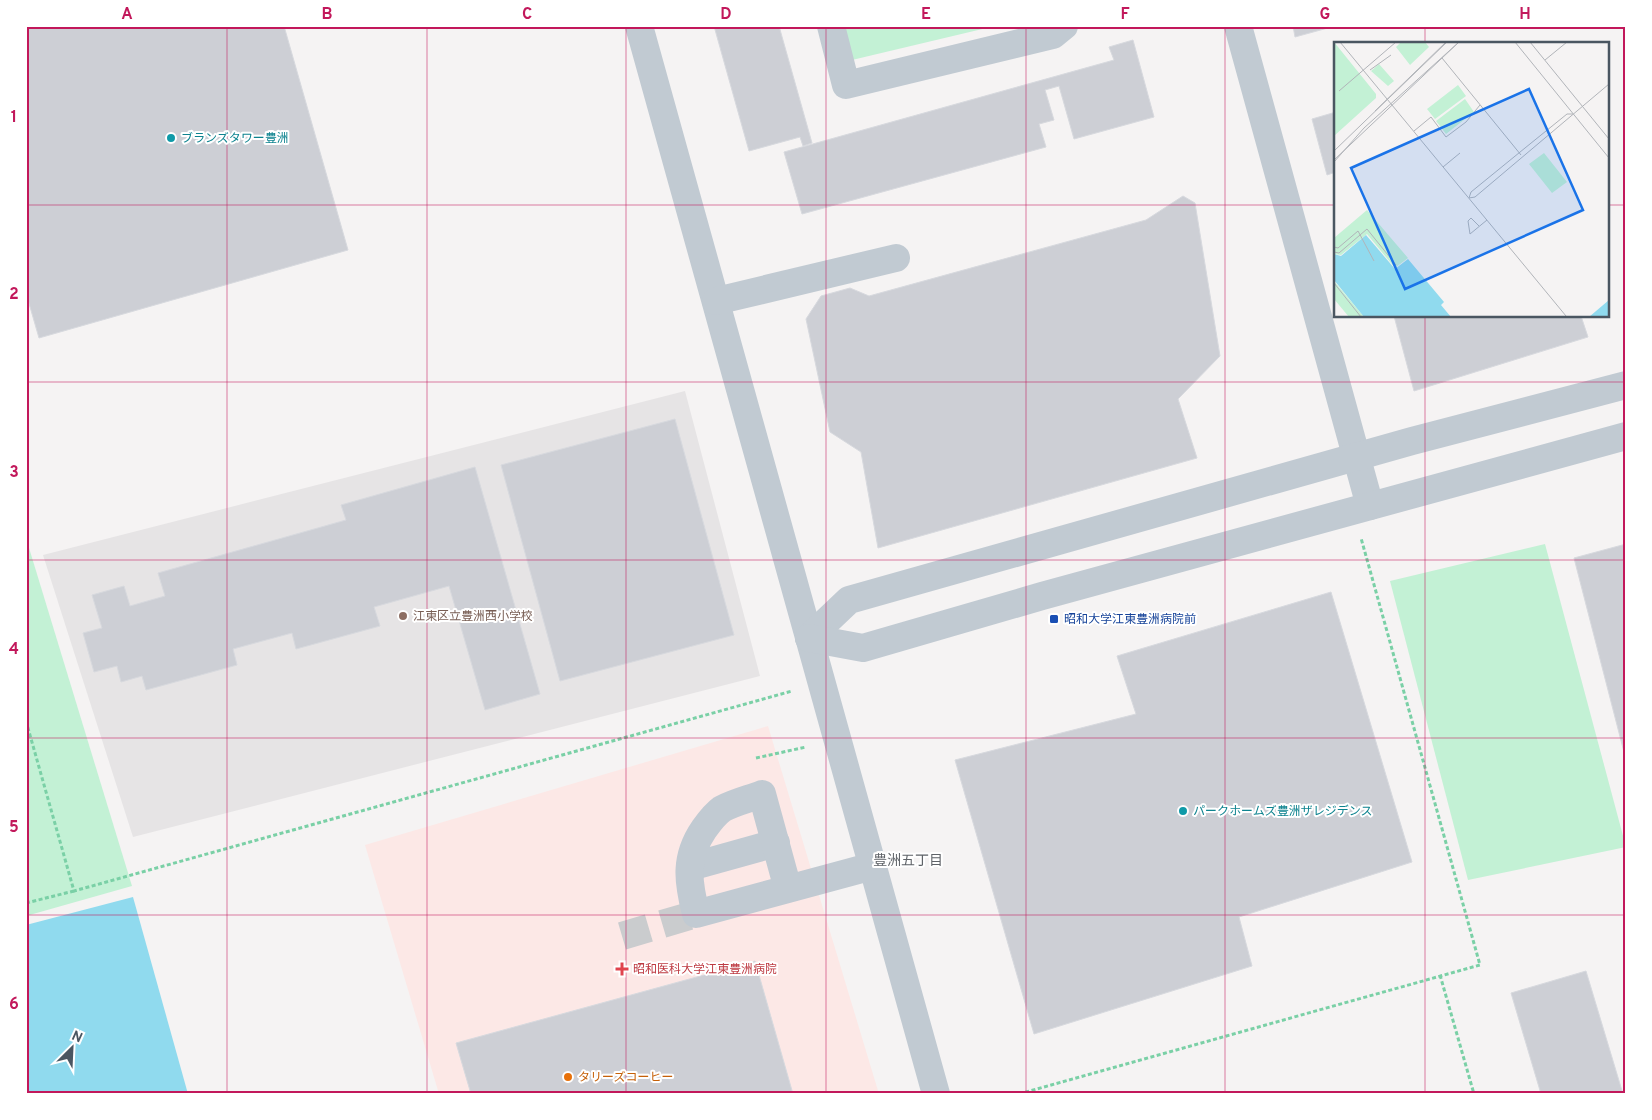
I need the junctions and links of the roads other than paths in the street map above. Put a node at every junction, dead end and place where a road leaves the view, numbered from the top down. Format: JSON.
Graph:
{"nodes":[{"id":1,"x":639,"y":26,"type":"edge"},
{"id":2,"x":831,"y":26,"type":"edge"},
{"id":3,"x":1064,"y":26,"type":"edge"},
{"id":4,"x":1238,"y":26,"type":"edge"},
{"id":5,"x":896,"y":258,"type":"dead end"},
{"id":6,"x":716,"y":301,"type":"junction"},
{"id":7,"x":1626,"y":385,"type":"edge"},
{"id":8,"x":1626,"y":436,"type":"edge"},
{"id":9,"x":1356,"y":457,"type":"junction"},
{"id":10,"x":1370,"y":506,"type":"junction"},
{"id":11,"x":809,"y":638,"type":"junction"},
{"id":12,"x":776,"y":843,"type":"junction"},
{"id":13,"x":873,"y":866,"type":"junction"},
{"id":14,"x":690,"y":867,"type":"junction"},
{"id":15,"x":788,"y":888,"type":"junction"},
{"id":16,"x":936,"y":1094,"type":"edge"}],
"edges":[{"from":1,"to":6,"type":"street"},
{"from":2,"to":3,"type":"street"},
{"from":4,"to":9,"type":"street"},
{"from":5,"to":6,"type":"street"},
{"from":6,"to":11,"type":"street"},
{"from":7,"to":9,"type":"street"},
{"from":8,"to":10,"type":"street"},
{"from":9,"to":10,"type":"street"},
{"from":9,"to":11,"type":"street"},
{"from":10,"to":11,"type":"street"},
{"from":11,"to":13,"type":"street"},
{"from":12,"to":14,"type":"street"},
{"from":12,"to":14,"type":"street"},
{"from":12,"to":15,"type":"street"},
{"from":13,"to":15,"type":"street"},
{"from":13,"to":16,"type":"street"},
{"from":14,"to":15,"type":"street"}]}
